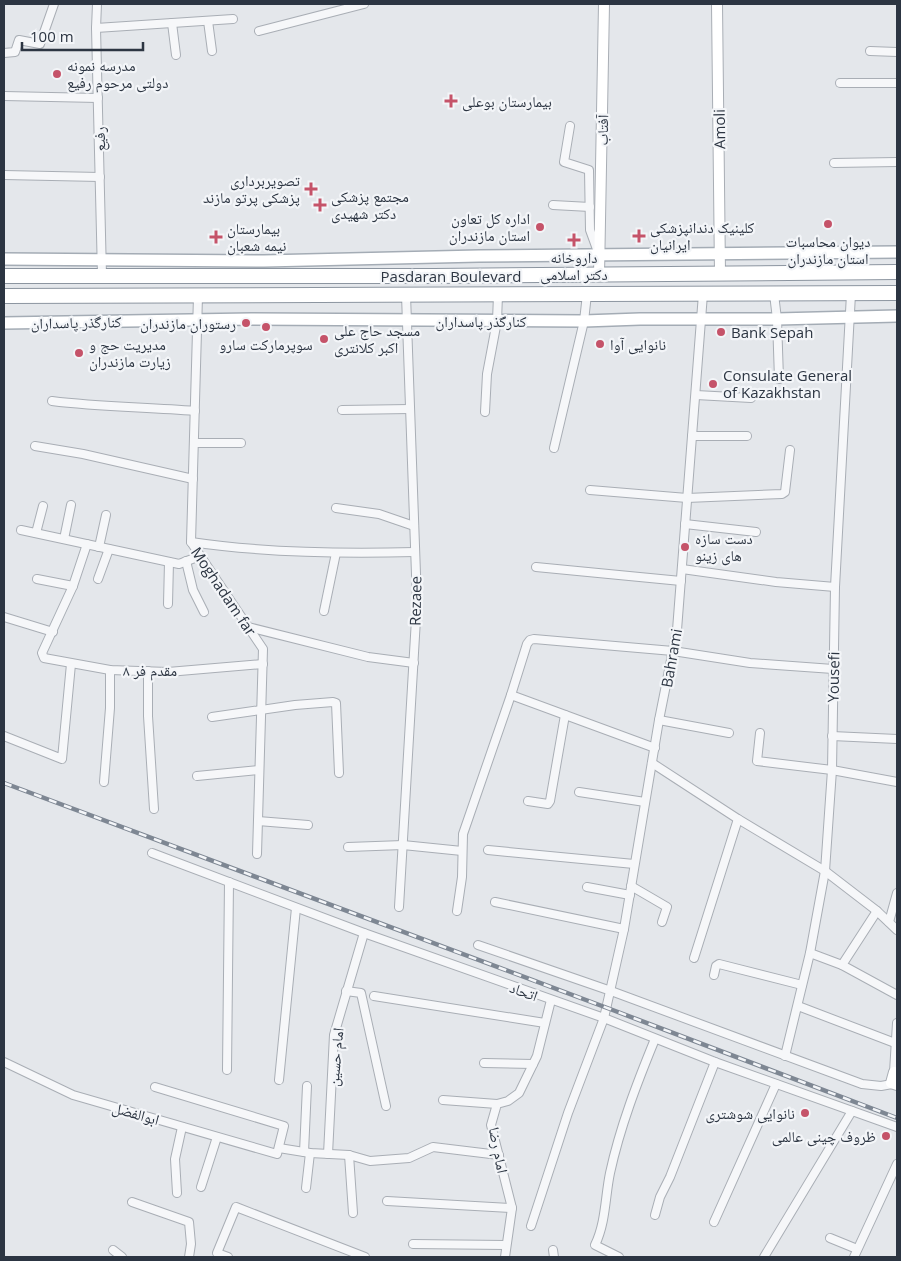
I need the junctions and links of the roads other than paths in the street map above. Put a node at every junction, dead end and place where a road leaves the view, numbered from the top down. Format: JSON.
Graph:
{"nodes":[{"id":1,"x":54,"y":4,"type":"edge"},
{"id":2,"x":97,"y":4,"type":"edge"},
{"id":3,"x":364,"y":4,"type":"edge"},
{"id":4,"x":604,"y":4,"type":"edge"},
{"id":5,"x":717,"y":4,"type":"edge"},
{"id":6,"x":233,"y":19,"type":"dead end"},
{"id":7,"x":208,"y":21,"type":"junction"},
{"id":8,"x":172,"y":23,"type":"junction"},
{"id":9,"x":96,"y":28,"type":"junction"},
{"id":10,"x":259,"y":31,"type":"dead end"},
{"id":11,"x":212,"y":51,"type":"dead end"},
{"id":12,"x":870,"y":51,"type":"dead end"},
{"id":13,"x":897,"y":52,"type":"edge"},
{"id":14,"x":4,"y":53,"type":"edge"},
{"id":15,"x":176,"y":55,"type":"dead end"},
{"id":16,"x":840,"y":83,"type":"dead end"},
{"id":17,"x":897,"y":83,"type":"edge"},
{"id":18,"x":4,"y":96,"type":"edge"},
{"id":19,"x":98,"y":98,"type":"junction"},
{"id":20,"x":570,"y":126,"type":"dead end"},
{"id":21,"x":897,"y":162,"type":"edge"},
{"id":22,"x":834,"y":163,"type":"dead end"},
{"id":23,"x":4,"y":175,"type":"edge"},
{"id":24,"x":100,"y":177,"type":"junction"},
{"id":25,"x":553,"y":205,"type":"dead end"},
{"id":26,"x":590,"y":207,"type":"junction"},
{"id":27,"x":897,"y":252,"type":"edge"},
{"id":28,"x":719,"y":254,"type":"junction"},
{"id":29,"x":599,"y":255,"type":"junction"},
{"id":30,"x":102,"y":258,"type":"junction"},
{"id":31,"x":4,"y":259,"type":"edge"},
{"id":32,"x":897,"y":272,"type":"edge"},
{"id":33,"x":720,"y":274,"type":"junction"},
{"id":34,"x":102,"y":275,"type":"junction"},
{"id":35,"x":599,"y":275,"type":"junction"},
{"id":36,"x":4,"y":276,"type":"edge"},
{"id":37,"x":586,"y":294,"type":"junction"},
{"id":38,"x":703,"y":294,"type":"junction"},
{"id":39,"x":774,"y":294,"type":"junction"},
{"id":40,"x":851,"y":294,"type":"junction"},
{"id":41,"x":897,"y":294,"type":"edge"},
{"id":42,"x":406,"y":295,"type":"junction"},
{"id":43,"x":498,"y":295,"type":"junction"},
{"id":44,"x":4,"y":296,"type":"edge"},
{"id":45,"x":198,"y":296,"type":"junction"},
{"id":46,"x":897,"y":316,"type":"edge"},
{"id":47,"x":850,"y":317,"type":"junction"},
{"id":48,"x":701,"y":319,"type":"junction"},
{"id":49,"x":778,"y":319,"type":"junction"},
{"id":50,"x":197,"y":320,"type":"junction"},
{"id":51,"x":407,"y":321,"type":"junction"},
{"id":52,"x":497,"y":321,"type":"junction"},
{"id":53,"x":584,"y":321,"type":"junction"},
{"id":54,"x":4,"y":323,"type":"edge"},
{"id":55,"x":779,"y":378,"type":"dead end"},
{"id":56,"x":696,"y":395,"type":"junction"},
{"id":57,"x":751,"y":398,"type":"dead end"},
{"id":58,"x":52,"y":401,"type":"dead end"},
{"id":59,"x":410,"y":409,"type":"junction"},
{"id":60,"x":342,"y":410,"type":"dead end"},
{"id":61,"x":194,"y":411,"type":"junction"},
{"id":62,"x":485,"y":412,"type":"dead end"},
{"id":63,"x":692,"y":436,"type":"junction"},
{"id":64,"x":747,"y":436,"type":"dead end"},
{"id":65,"x":194,"y":443,"type":"junction"},
{"id":66,"x":241,"y":443,"type":"dead end"},
{"id":67,"x":35,"y":446,"type":"dead end"},
{"id":68,"x":554,"y":448,"type":"dead end"},
{"id":69,"x":790,"y":450,"type":"dead end"},
{"id":70,"x":193,"y":479,"type":"junction"},
{"id":71,"x":590,"y":490,"type":"dead end"},
{"id":72,"x":687,"y":498,"type":"junction"},
{"id":73,"x":71,"y":505,"type":"dead end"},
{"id":74,"x":43,"y":506,"type":"dead end"},
{"id":75,"x":336,"y":508,"type":"dead end"},
{"id":76,"x":106,"y":515,"type":"dead end"},
{"id":77,"x":685,"y":524,"type":"junction"},
{"id":78,"x":414,"y":526,"type":"junction"},
{"id":79,"x":21,"y":530,"type":"dead end"},
{"id":80,"x":756,"y":532,"type":"dead end"},
{"id":81,"x":36,"y":533,"type":"junction"},
{"id":82,"x":64,"y":539,"type":"junction"},
{"id":83,"x":191,"y":542,"type":"junction"},
{"id":84,"x":87,"y":544,"type":"junction"},
{"id":85,"x":99,"y":547,"type":"junction"},
{"id":86,"x":108,"y":549,"type":"junction"},
{"id":87,"x":415,"y":552,"type":"junction"},
{"id":88,"x":336,"y":553,"type":"junction"},
{"id":89,"x":200,"y":556,"type":"junction"},
{"id":90,"x":186,"y":561,"type":"junction"},
{"id":91,"x":169,"y":562,"type":"junction"},
{"id":92,"x":536,"y":567,"type":"dead end"},
{"id":93,"x":682,"y":569,"type":"junction"},
{"id":94,"x":37,"y":579,"type":"dead end"},
{"id":95,"x":98,"y":579,"type":"dead end"},
{"id":96,"x":681,"y":581,"type":"junction"},
{"id":97,"x":73,"y":586,"type":"junction"},
{"id":98,"x":835,"y":587,"type":"junction"},
{"id":99,"x":168,"y":604,"type":"dead end"},
{"id":100,"x":324,"y":611,"type":"dead end"},
{"id":101,"x":204,"y":612,"type":"dead end"},
{"id":102,"x":4,"y":617,"type":"edge"},
{"id":103,"x":248,"y":627,"type":"junction"},
{"id":104,"x":53,"y":632,"type":"junction"},
{"id":105,"x":673,"y":651,"type":"junction"},
{"id":106,"x":414,"y":662,"type":"junction"},
{"id":107,"x":71,"y":664,"type":"junction"},
{"id":108,"x":262,"y":664,"type":"junction"},
{"id":109,"x":833,"y":669,"type":"junction"},
{"id":110,"x":110,"y":670,"type":"junction"},
{"id":111,"x":148,"y":671,"type":"junction"},
{"id":112,"x":511,"y":695,"type":"junction"},
{"id":113,"x":261,"y":710,"type":"junction"},
{"id":114,"x":565,"y":715,"type":"junction"},
{"id":115,"x":212,"y":717,"type":"dead end"},
{"id":116,"x":660,"y":720,"type":"junction"},
{"id":117,"x":729,"y":733,"type":"dead end"},
{"id":118,"x":760,"y":734,"type":"dead end"},
{"id":119,"x":4,"y":736,"type":"edge"},
{"id":120,"x":832,"y":736,"type":"junction"},
{"id":121,"x":897,"y":739,"type":"edge"},
{"id":122,"x":655,"y":748,"type":"junction"},
{"id":123,"x":652,"y":763,"type":"junction"},
{"id":124,"x":259,"y":770,"type":"junction"},
{"id":125,"x":832,"y":770,"type":"junction"},
{"id":126,"x":338,"y":773,"type":"dead end"},
{"id":127,"x":197,"y":776,"type":"dead end"},
{"id":128,"x":104,"y":782,"type":"dead end"},
{"id":129,"x":897,"y":782,"type":"edge"},
{"id":130,"x":579,"y":792,"type":"dead end"},
{"id":131,"x":528,"y":801,"type":"dead end"},
{"id":132,"x":645,"y":802,"type":"junction"},
{"id":133,"x":154,"y":810,"type":"dead end"},
{"id":134,"x":738,"y":819,"type":"junction"},
{"id":135,"x":258,"y":821,"type":"junction"},
{"id":136,"x":308,"y":826,"type":"dead end"},
{"id":137,"x":403,"y":845,"type":"junction"},
{"id":138,"x":348,"y":847,"type":"dead end"},
{"id":139,"x":488,"y":850,"type":"dead end"},
{"id":140,"x":462,"y":851,"type":"junction"},
{"id":141,"x":152,"y":853,"type":"dead end"},
{"id":142,"x":257,"y":854,"type":"dead end"},
{"id":143,"x":634,"y":864,"type":"junction"},
{"id":144,"x":825,"y":872,"type":"junction"},
{"id":145,"x":229,"y":882,"type":"junction"},
{"id":146,"x":631,"y":886,"type":"junction"},
{"id":147,"x":587,"y":887,"type":"dead end"},
{"id":148,"x":897,"y":893,"type":"edge"},
{"id":149,"x":630,"y":895,"type":"junction"},
{"id":150,"x":495,"y":902,"type":"dead end"},
{"id":151,"x":400,"y":907,"type":"dead end"},
{"id":152,"x":296,"y":908,"type":"junction"},
{"id":153,"x":876,"y":910,"type":"junction"},
{"id":154,"x":457,"y":911,"type":"dead end"},
{"id":155,"x":662,"y":922,"type":"dead end"},
{"id":156,"x":889,"y":922,"type":"junction"},
{"id":157,"x":624,"y":928,"type":"junction"},
{"id":158,"x":897,"y":930,"type":"edge"},
{"id":159,"x":364,"y":933,"type":"junction"},
{"id":160,"x":478,"y":945,"type":"dead end"},
{"id":161,"x":810,"y":953,"type":"junction"},
{"id":162,"x":694,"y":958,"type":"dead end"},
{"id":163,"x":842,"y":965,"type":"junction"},
{"id":164,"x":714,"y":975,"type":"dead end"},
{"id":165,"x":802,"y":985,"type":"junction"},
{"id":166,"x":346,"y":991,"type":"junction"},
{"id":167,"x":611,"y":991,"type":"junction"},
{"id":168,"x":897,"y":995,"type":"edge"},
{"id":169,"x":374,"y":996,"type":"dead end"},
{"id":170,"x":551,"y":1000,"type":"junction"},
{"id":171,"x":798,"y":1006,"type":"junction"},
{"id":172,"x":604,"y":1018,"type":"junction"},
{"id":173,"x":545,"y":1023,"type":"junction"},
{"id":174,"x":897,"y":1024,"type":"edge"},
{"id":175,"x":655,"y":1039,"type":"junction"},
{"id":176,"x":895,"y":1043,"type":"junction"},
{"id":177,"x":785,"y":1056,"type":"junction"},
{"id":178,"x":715,"y":1062,"type":"junction"},
{"id":179,"x":6,"y":1063,"type":"edge"},
{"id":180,"x":484,"y":1063,"type":"dead end"},
{"id":181,"x":532,"y":1064,"type":"junction"},
{"id":182,"x":227,"y":1070,"type":"dead end"},
{"id":183,"x":4,"y":1072,"type":"edge"},
{"id":184,"x":896,"y":1073,"type":"edge"},
{"id":185,"x":279,"y":1080,"type":"dead end"},
{"id":186,"x":776,"y":1084,"type":"junction"},
{"id":187,"x":895,"y":1084,"type":"edge"},
{"id":188,"x":307,"y":1086,"type":"dead end"},
{"id":189,"x":155,"y":1087,"type":"dead end"},
{"id":190,"x":443,"y":1100,"type":"dead end"},
{"id":191,"x":498,"y":1104,"type":"junction"},
{"id":192,"x":386,"y":1106,"type":"dead end"},
{"id":193,"x":852,"y":1111,"type":"junction"},
{"id":194,"x":182,"y":1127,"type":"junction"},
{"id":195,"x":897,"y":1127,"type":"edge"},
{"id":196,"x":217,"y":1137,"type":"junction"},
{"id":197,"x":278,"y":1151,"type":"junction"},
{"id":198,"x":307,"y":1153,"type":"junction"},
{"id":199,"x":328,"y":1154,"type":"junction"},
{"id":200,"x":349,"y":1155,"type":"junction"},
{"id":201,"x":499,"y":1155,"type":"junction"},
{"id":202,"x":897,"y":1164,"type":"edge"},
{"id":203,"x":201,"y":1186,"type":"dead end"},
{"id":204,"x":306,"y":1188,"type":"dead end"},
{"id":205,"x":177,"y":1193,"type":"dead end"},
{"id":206,"x":388,"y":1201,"type":"dead end"},
{"id":207,"x":132,"y":1202,"type":"dead end"},
{"id":208,"x":512,"y":1208,"type":"junction"},
{"id":209,"x":353,"y":1213,"type":"dead end"},
{"id":210,"x":655,"y":1214,"type":"dead end"},
{"id":211,"x":714,"y":1222,"type":"dead end"},
{"id":212,"x":531,"y":1226,"type":"dead end"},
{"id":213,"x":830,"y":1238,"type":"dead end"},
{"id":214,"x":412,"y":1244,"type":"dead end"},
{"id":215,"x":506,"y":1245,"type":"junction"},
{"id":216,"x":113,"y":1250,"type":"dead end"},
{"id":217,"x":856,"y":1253,"type":"edge"},
{"id":218,"x":216,"y":1255,"type":"edge"},
{"id":219,"x":122,"y":1257,"type":"edge"},
{"id":220,"x":189,"y":1257,"type":"edge"},
{"id":221,"x":228,"y":1257,"type":"edge"},
{"id":222,"x":365,"y":1257,"type":"edge"},
{"id":223,"x":505,"y":1257,"type":"edge"},
{"id":224,"x":619,"y":1257,"type":"edge"},
{"id":225,"x":764,"y":1257,"type":"edge"}],
"edges":[{"from":1,"to":14,"type":"street"},
{"from":2,"to":9,"type":"street","name":"رفیع"},
{"from":3,"to":10,"type":"street"},
{"from":4,"to":29,"type":"main road","name":"آفتاب"},
{"from":5,"to":28,"type":"main road","name":"Amoli"},
{"from":6,"to":7,"type":"street"},
{"from":7,"to":8,"type":"street"},
{"from":7,"to":11,"type":"street"},
{"from":8,"to":9,"type":"street"},
{"from":8,"to":15,"type":"street"},
{"from":9,"to":19,"type":"street","name":"رفیع"},
{"from":12,"to":13,"type":"street"},
{"from":16,"to":17,"type":"street"},
{"from":18,"to":19,"type":"street"},
{"from":19,"to":24,"type":"street","name":"رفیع"},
{"from":20,"to":26,"type":"street"},
{"from":21,"to":22,"type":"street"},
{"from":23,"to":24,"type":"street"},
{"from":24,"to":30,"type":"street","name":"رفیع"},
{"from":25,"to":26,"type":"street"},
{"from":26,"to":29,"type":"street"},
{"from":27,"to":28,"type":"main road"},
{"from":28,"to":29,"type":"main road"},
{"from":28,"to":33,"type":"main road","name":"Amoli"},
{"from":29,"to":30,"type":"main road"},
{"from":29,"to":35,"type":"main road","name":"آفتاب"},
{"from":30,"to":31,"type":"main road"},
{"from":30,"to":34,"type":"street","name":"رفیع"},
{"from":32,"to":33,"type":"highway","name":"Pasdaran Boulevard"},
{"from":33,"to":35,"type":"highway","name":"Pasdaran Boulevard"},
{"from":34,"to":35,"type":"highway","name":"Pasdaran Boulevard"},
{"from":34,"to":36,"type":"highway","name":"Pasdaran Boulevard"},
{"from":37,"to":38,"type":"highway","name":"Pasdaran Boulevard"},
{"from":37,"to":43,"type":"highway","name":"Pasdaran Boulevard"},
{"from":37,"to":53,"type":"street"},
{"from":38,"to":39,"type":"highway","name":"Pasdaran Boulevard"},
{"from":38,"to":48,"type":"street","name":"Bahrami"},
{"from":39,"to":40,"type":"highway","name":"Pasdaran Boulevard"},
{"from":39,"to":49,"type":"street"},
{"from":40,"to":41,"type":"highway","name":"Pasdaran Boulevard"},
{"from":40,"to":47,"type":"street","name":"Yousefi"},
{"from":42,"to":43,"type":"highway","name":"Pasdaran Boulevard"},
{"from":42,"to":45,"type":"highway","name":"Pasdaran Boulevard"},
{"from":42,"to":51,"type":"street","name":"Rezaee"},
{"from":43,"to":52,"type":"street"},
{"from":44,"to":45,"type":"highway","name":"Pasdaran Boulevard"},
{"from":45,"to":50,"type":"street","name":"Moghadam far"},
{"from":46,"to":47,"type":"main road","name":"کنارگذر پاسداران"},
{"from":47,"to":49,"type":"main road","name":"کنارگذر پاسداران"},
{"from":47,"to":98,"type":"street","name":"Yousefi"},
{"from":48,"to":49,"type":"main road","name":"کنارگذر پاسداران"},
{"from":48,"to":53,"type":"main road","name":"کنارگذر پاسداران"},
{"from":48,"to":56,"type":"street","name":"Bahrami"},
{"from":49,"to":55,"type":"street"},
{"from":50,"to":51,"type":"main road","name":"کنارگذر پاسداران"},
{"from":50,"to":54,"type":"main road","name":"کنارگذر پاسداران"},
{"from":50,"to":61,"type":"street","name":"Moghadam far"},
{"from":51,"to":52,"type":"main road","name":"کنارگذر پاسداران"},
{"from":51,"to":59,"type":"street","name":"Rezaee"},
{"from":52,"to":53,"type":"main road","name":"کنارگذر پاسداران"},
{"from":52,"to":62,"type":"street"},
{"from":53,"to":68,"type":"street"},
{"from":56,"to":57,"type":"street"},
{"from":56,"to":63,"type":"street","name":"Bahrami"},
{"from":58,"to":61,"type":"street"},
{"from":59,"to":60,"type":"street"},
{"from":59,"to":78,"type":"street","name":"Rezaee"},
{"from":61,"to":65,"type":"street","name":"Moghadam far"},
{"from":63,"to":64,"type":"street"},
{"from":63,"to":72,"type":"street","name":"Bahrami"},
{"from":65,"to":66,"type":"street"},
{"from":65,"to":70,"type":"street","name":"Moghadam far"},
{"from":67,"to":70,"type":"street"},
{"from":69,"to":72,"type":"street"},
{"from":70,"to":83,"type":"street","name":"Moghadam far"},
{"from":71,"to":72,"type":"street"},
{"from":72,"to":77,"type":"street","name":"Bahrami"},
{"from":73,"to":82,"type":"street"},
{"from":74,"to":81,"type":"street"},
{"from":75,"to":78,"type":"street"},
{"from":76,"to":85,"type":"street"},
{"from":77,"to":80,"type":"street"},
{"from":77,"to":93,"type":"street","name":"Bahrami"},
{"from":78,"to":87,"type":"street","name":"Rezaee"},
{"from":79,"to":81,"type":"street"},
{"from":81,"to":82,"type":"street"},
{"from":82,"to":84,"type":"street"},
{"from":83,"to":88,"type":"street"},
{"from":83,"to":89,"type":"street","name":"Moghadam far"},
{"from":84,"to":85,"type":"street"},
{"from":84,"to":97,"type":"street"},
{"from":85,"to":86,"type":"street"},
{"from":86,"to":91,"type":"street"},
{"from":86,"to":95,"type":"street"},
{"from":87,"to":88,"type":"street"},
{"from":87,"to":106,"type":"street","name":"Rezaee"},
{"from":88,"to":100,"type":"street"},
{"from":89,"to":90,"type":"street"},
{"from":89,"to":103,"type":"street","name":"Moghadam far"},
{"from":90,"to":91,"type":"street"},
{"from":90,"to":101,"type":"street"},
{"from":91,"to":99,"type":"street"},
{"from":92,"to":96,"type":"street"},
{"from":93,"to":96,"type":"street","name":"Bahrami"},
{"from":93,"to":98,"type":"street"},
{"from":94,"to":97,"type":"street"},
{"from":96,"to":105,"type":"street","name":"Bahrami"},
{"from":97,"to":104,"type":"street"},
{"from":98,"to":109,"type":"street","name":"Yousefi"},
{"from":102,"to":104,"type":"street"},
{"from":103,"to":106,"type":"street"},
{"from":103,"to":108,"type":"street","name":"Moghadam far"},
{"from":104,"to":107,"type":"street","name":"مقدم فر ۸"},
{"from":105,"to":109,"type":"street"},
{"from":105,"to":112,"type":"street"},
{"from":105,"to":116,"type":"street","name":"Bahrami"},
{"from":106,"to":137,"type":"street","name":"Rezaee"},
{"from":107,"to":110,"type":"street","name":"مقدم فر ۸"},
{"from":107,"to":119,"type":"street"},
{"from":108,"to":111,"type":"street","name":"مقدم فر ۸"},
{"from":108,"to":113,"type":"street","name":"Moghadam far"},
{"from":109,"to":120,"type":"street","name":"Yousefi"},
{"from":110,"to":111,"type":"street","name":"مقدم فر ۸"},
{"from":110,"to":128,"type":"street"},
{"from":111,"to":133,"type":"street"},
{"from":112,"to":114,"type":"street"},
{"from":112,"to":140,"type":"street"},
{"from":113,"to":115,"type":"street"},
{"from":113,"to":124,"type":"street","name":"Moghadam far"},
{"from":113,"to":126,"type":"street"},
{"from":114,"to":122,"type":"street"},
{"from":114,"to":131,"type":"street"},
{"from":116,"to":117,"type":"street"},
{"from":116,"to":122,"type":"street","name":"Bahrami"},
{"from":118,"to":125,"type":"street"},
{"from":120,"to":121,"type":"street"},
{"from":120,"to":125,"type":"street","name":"Yousefi"},
{"from":122,"to":123,"type":"street","name":"Bahrami"},
{"from":123,"to":132,"type":"street","name":"Bahrami"},
{"from":123,"to":134,"type":"street"},
{"from":124,"to":127,"type":"street"},
{"from":124,"to":135,"type":"street","name":"Moghadam far"},
{"from":125,"to":129,"type":"street"},
{"from":125,"to":144,"type":"street","name":"Yousefi"},
{"from":130,"to":132,"type":"street"},
{"from":132,"to":143,"type":"street","name":"Bahrami"},
{"from":134,"to":144,"type":"street"},
{"from":134,"to":162,"type":"street"},
{"from":135,"to":136,"type":"street"},
{"from":135,"to":142,"type":"street","name":"Moghadam far"},
{"from":137,"to":138,"type":"street"},
{"from":137,"to":140,"type":"street"},
{"from":137,"to":151,"type":"street","name":"Rezaee"},
{"from":139,"to":143,"type":"street"},
{"from":140,"to":154,"type":"street"},
{"from":141,"to":145,"type":"street","name":"اتحاد"},
{"from":143,"to":146,"type":"street","name":"Bahrami"},
{"from":144,"to":153,"type":"street"},
{"from":144,"to":161,"type":"street","name":"Yousefi"},
{"from":145,"to":152,"type":"street","name":"اتحاد"},
{"from":145,"to":182,"type":"street"},
{"from":146,"to":149,"type":"street","name":"Bahrami"},
{"from":146,"to":155,"type":"street"},
{"from":147,"to":149,"type":"street"},
{"from":148,"to":156,"type":"street"},
{"from":149,"to":157,"type":"street","name":"Bahrami"},
{"from":150,"to":157,"type":"street"},
{"from":152,"to":159,"type":"street","name":"اتحاد"},
{"from":152,"to":185,"type":"street"},
{"from":153,"to":156,"type":"street"},
{"from":153,"to":163,"type":"street"},
{"from":156,"to":158,"type":"street"},
{"from":157,"to":167,"type":"street","name":"Bahrami"},
{"from":159,"to":166,"type":"street","name":"امام حسین"},
{"from":159,"to":170,"type":"street","name":"اتحاد"},
{"from":160,"to":167,"type":"street"},
{"from":161,"to":163,"type":"street"},
{"from":161,"to":165,"type":"street","name":"Yousefi"},
{"from":163,"to":168,"type":"street"},
{"from":164,"to":165,"type":"street"},
{"from":165,"to":171,"type":"street","name":"Yousefi"},
{"from":166,"to":192,"type":"street"},
{"from":166,"to":199,"type":"street","name":"امام حسین"},
{"from":167,"to":172,"type":"street","name":"Bahrami"},
{"from":167,"to":177,"type":"street"},
{"from":169,"to":173,"type":"street"},
{"from":170,"to":172,"type":"street","name":"اتحاد"},
{"from":170,"to":173,"type":"street","name":"امام رضا"},
{"from":171,"to":176,"type":"street"},
{"from":171,"to":177,"type":"street","name":"Yousefi"},
{"from":172,"to":175,"type":"street","name":"اتحاد"},
{"from":172,"to":212,"type":"street","name":"Bahrami"},
{"from":173,"to":181,"type":"street","name":"امام رضا"},
{"from":174,"to":176,"type":"street"},
{"from":175,"to":178,"type":"street","name":"اتحاد"},
{"from":175,"to":224,"type":"street"},
{"from":176,"to":184,"type":"street"},
{"from":177,"to":187,"type":"street"},
{"from":178,"to":186,"type":"street","name":"اتحاد"},
{"from":178,"to":210,"type":"street"},
{"from":179,"to":183,"type":"street","name":"ابوالفضل"},
{"from":179,"to":194,"type":"street","name":"ابوالفضل"},
{"from":180,"to":181,"type":"street"},
{"from":181,"to":191,"type":"street","name":"امام رضا"},
{"from":184,"to":187,"type":"main road"},
{"from":186,"to":193,"type":"street","name":"اتحاد"},
{"from":186,"to":211,"type":"street"},
{"from":188,"to":198,"type":"street"},
{"from":189,"to":197,"type":"street"},
{"from":190,"to":191,"type":"street"},
{"from":191,"to":201,"type":"street","name":"امام رضا"},
{"from":193,"to":195,"type":"street","name":"اتحاد"},
{"from":193,"to":225,"type":"street"},
{"from":194,"to":196,"type":"street","name":"ابوالفضل"},
{"from":194,"to":205,"type":"street"},
{"from":196,"to":197,"type":"street","name":"ابوالفضل"},
{"from":196,"to":203,"type":"street"},
{"from":197,"to":198,"type":"street","name":"ابوالفضل"},
{"from":198,"to":199,"type":"street","name":"ابوالفضل"},
{"from":198,"to":204,"type":"street"},
{"from":199,"to":200,"type":"street","name":"ابوالفضل"},
{"from":200,"to":201,"type":"street","name":"ابوالفضل"},
{"from":200,"to":209,"type":"street"},
{"from":201,"to":208,"type":"street","name":"امام رضا"},
{"from":202,"to":217,"type":"street"},
{"from":206,"to":208,"type":"street"},
{"from":207,"to":220,"type":"street"},
{"from":208,"to":215,"type":"street","name":"امام رضا"},
{"from":213,"to":217,"type":"street"},
{"from":214,"to":215,"type":"street"},
{"from":215,"to":223,"type":"street","name":"امام رضا"},
{"from":216,"to":219,"type":"street"},
{"from":218,"to":221,"type":"street"},
{"from":218,"to":222,"type":"street"}]}
